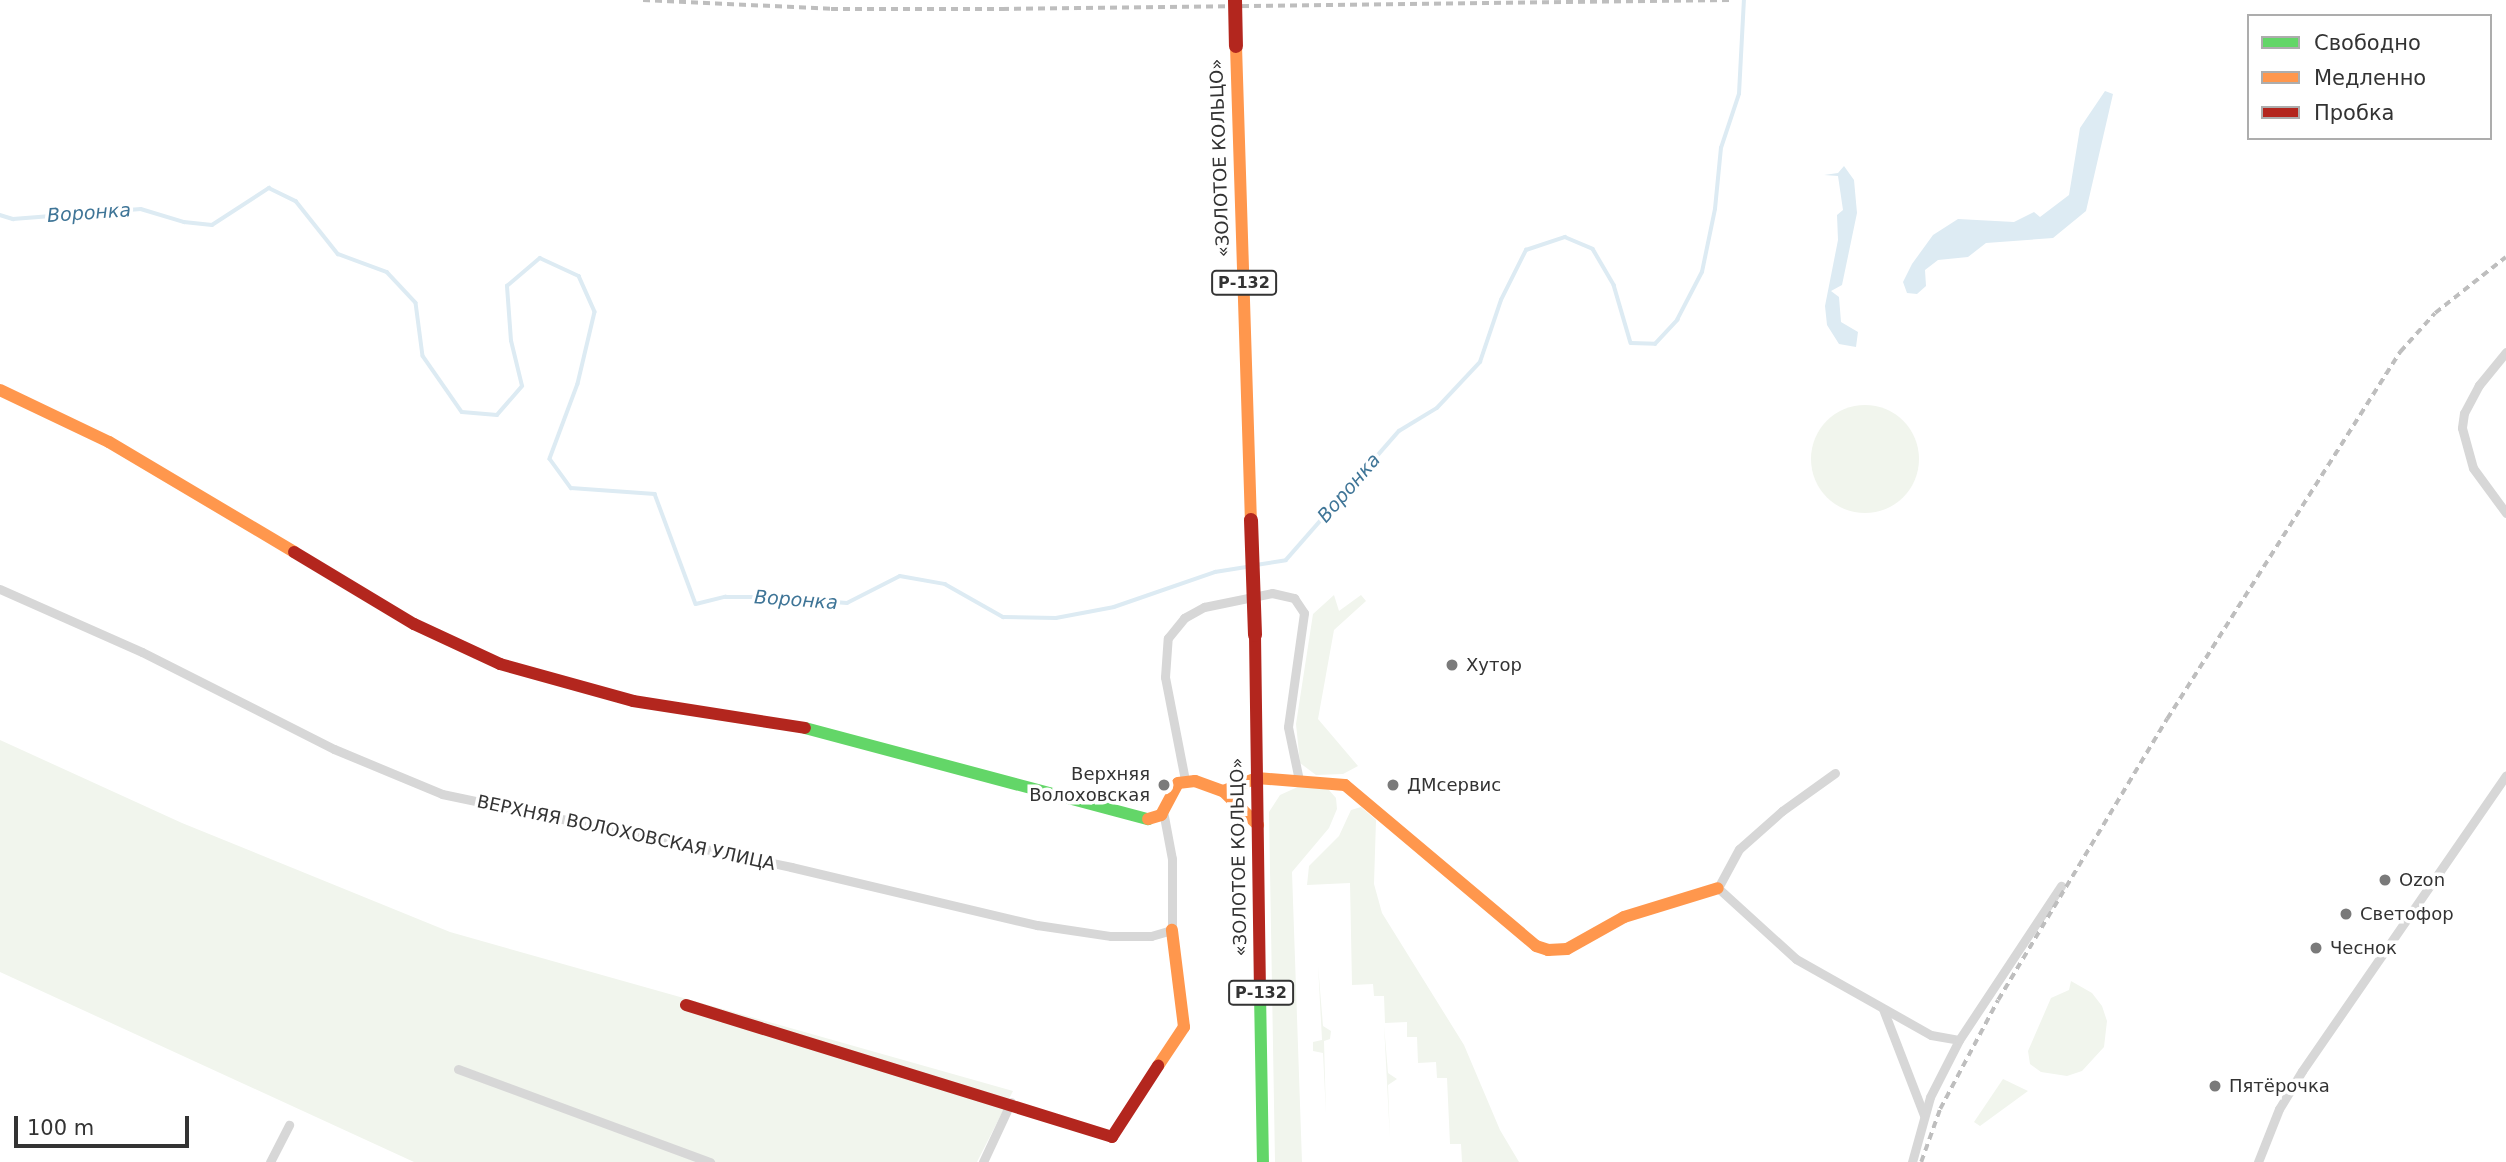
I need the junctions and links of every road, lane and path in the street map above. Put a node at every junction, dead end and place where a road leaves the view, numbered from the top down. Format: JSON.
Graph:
{"nodes":[{"id":1,"x":1235,"y":0,"type":"edge"},
{"id":2,"x":2506,"y":352,"type":"edge"},
{"id":3,"x":0,"y":390,"type":"edge"},
{"id":4,"x":2506,"y":513,"type":"edge"},
{"id":5,"x":0,"y":589,"type":"edge"},
{"id":6,"x":1835,"y":774,"type":"dead end"},
{"id":7,"x":2506,"y":775,"type":"edge"},
{"id":8,"x":1257,"y":778,"type":"junction"},
{"id":9,"x":1185,"y":780,"type":"junction"},
{"id":10,"x":1299,"y":780,"type":"junction"},
{"id":11,"x":1223,"y":791,"type":"junction"},
{"id":12,"x":1163,"y":811,"type":"junction"},
{"id":13,"x":1258,"y":825,"type":"junction"},
{"id":14,"x":2061,"y":886,"type":"dead end"},
{"id":15,"x":1718,"y":888,"type":"junction"},
{"id":16,"x":1172,"y":930,"type":"junction"},
{"id":17,"x":687,"y":1005,"type":"dead end"},
{"id":18,"x":1884,"y":1009,"type":"junction"},
{"id":19,"x":1959,"y":1041,"type":"junction"},
{"id":20,"x":458,"y":1069,"type":"dead end"},
{"id":21,"x":1011,"y":1102,"type":"junction"},
{"id":22,"x":1924,"y":1115,"type":"junction"},
{"id":23,"x":289,"y":1125,"type":"dead end"},
{"id":24,"x":270,"y":1162,"type":"edge"},
{"id":25,"x":710,"y":1162,"type":"edge"},
{"id":26,"x":983,"y":1162,"type":"edge"},
{"id":27,"x":1263,"y":1162,"type":"edge"},
{"id":28,"x":1912,"y":1162,"type":"edge"},
{"id":29,"x":2258,"y":1162,"type":"edge"}],
"edges":[{"from":1,"to":8,"type":"street","name":"«ЗОЛОТОЕ КОЛЬЦО»","number":"Р-132","bridge":true},
{"from":2,"to":4,"type":"street"},
{"from":3,"to":12,"type":"street"},
{"from":5,"to":16,"type":"street","name":"ВЕРХНЯЯ ВОЛОХОВСКАЯ УЛИЦА"},
{"from":6,"to":15,"type":"street"},
{"from":7,"to":29,"type":"street"},
{"from":8,"to":10,"type":"street"},
{"from":8,"to":11,"type":"street"},
{"from":8,"to":13,"type":"street","name":"«ЗОЛОТОЕ КОЛЬЦО»","number":"Р-132"},
{"from":9,"to":10,"type":"street"},
{"from":9,"to":11,"type":"street"},
{"from":9,"to":12,"type":"street"},
{"from":10,"to":15,"type":"street"},
{"from":11,"to":13,"type":"street"},
{"from":12,"to":16,"type":"street"},
{"from":13,"to":27,"type":"street","name":"«ЗОЛОТОЕ КОЛЬЦО»","number":"Р-132"},
{"from":14,"to":19,"type":"street"},
{"from":15,"to":18,"type":"street"},
{"from":16,"to":21,"type":"street"},
{"from":17,"to":21,"type":"street"},
{"from":18,"to":19,"type":"street"},
{"from":18,"to":22,"type":"street"},
{"from":19,"to":22,"type":"street"},
{"from":20,"to":25,"type":"street"},
{"from":21,"to":26,"type":"street"},
{"from":22,"to":28,"type":"street"},
{"from":23,"to":24,"type":"street"}]}
